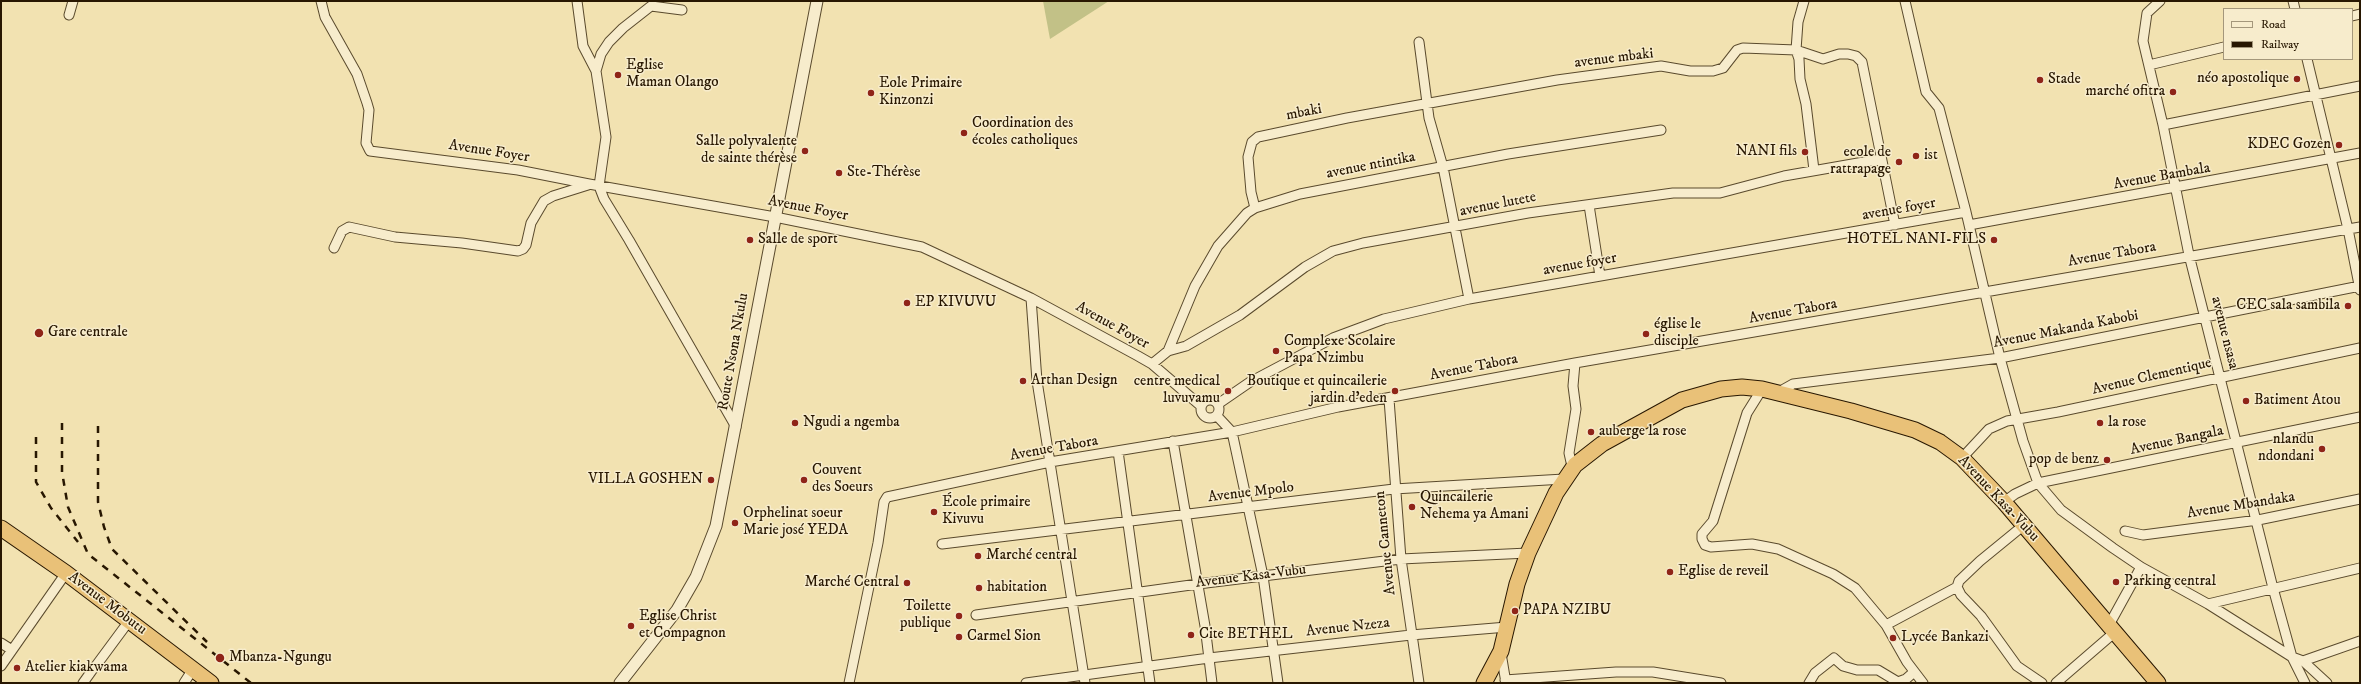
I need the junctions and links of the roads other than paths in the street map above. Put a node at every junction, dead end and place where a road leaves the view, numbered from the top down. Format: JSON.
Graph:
{"nodes":[{"id":1,"x":73,"y":1,"type":"edge"},
{"id":2,"x":321,"y":1,"type":"edge"},
{"id":3,"x":577,"y":1,"type":"edge"},
{"id":4,"x":817,"y":1,"type":"edge"},
{"id":5,"x":1804,"y":1,"type":"edge"},
{"id":6,"x":1905,"y":1,"type":"edge"},
{"id":7,"x":2160,"y":1,"type":"edge"},
{"id":8,"x":682,"y":10,"type":"dead end"},
{"id":9,"x":69,"y":15,"type":"dead end"},
{"id":10,"x":1418,"y":42,"type":"dead end"},
{"id":11,"x":2223,"y":47,"type":"edge"},
{"id":12,"x":1796,"y":50,"type":"junction"},
{"id":13,"x":2307,"y":60,"type":"edge"},
{"id":14,"x":2149,"y":65,"type":"junction"},
{"id":15,"x":596,"y":71,"type":"junction"},
{"id":16,"x":2360,"y":86,"type":"edge"},
{"id":17,"x":2316,"y":95,"type":"junction"},
{"id":18,"x":1429,"y":105,"type":"junction"},
{"id":19,"x":2164,"y":125,"type":"junction"},
{"id":20,"x":1661,"y":130,"type":"dead end"},
{"id":21,"x":2360,"y":153,"type":"edge"},
{"id":22,"x":1881,"y":159,"type":"junction"},
{"id":23,"x":2331,"y":159,"type":"junction"},
{"id":24,"x":1443,"y":167,"type":"junction"},
{"id":25,"x":1814,"y":170,"type":"junction"},
{"id":26,"x":588,"y":184,"type":"junction"},
{"id":27,"x":599,"y":186,"type":"junction"},
{"id":28,"x":2175,"y":189,"type":"junction"},
{"id":29,"x":1589,"y":205,"type":"junction"},
{"id":30,"x":1255,"y":208,"type":"junction"},
{"id":31,"x":1966,"y":212,"type":"junction"},
{"id":32,"x":775,"y":217,"type":"junction"},
{"id":33,"x":1895,"y":225,"type":"junction"},
{"id":34,"x":1969,"y":225,"type":"junction"},
{"id":35,"x":2360,"y":227,"type":"edge"},
{"id":36,"x":1456,"y":228,"type":"junction"},
{"id":37,"x":2348,"y":229,"type":"junction"},
{"id":38,"x":334,"y":248,"type":"dead end"},
{"id":39,"x":2190,"y":255,"type":"junction"},
{"id":40,"x":1600,"y":276,"type":"junction"},
{"id":41,"x":2360,"y":287,"type":"edge"},
{"id":42,"x":1984,"y":292,"type":"junction"},
{"id":43,"x":1031,"y":298,"type":"junction"},
{"id":44,"x":1469,"y":299,"type":"junction"},
{"id":45,"x":2206,"y":316,"type":"junction"},
{"id":46,"x":2360,"y":348,"type":"edge"},
{"id":47,"x":1168,"y":351,"type":"junction"},
{"id":48,"x":2000,"y":358,"type":"junction"},
{"id":49,"x":1575,"y":363,"type":"junction"},
{"id":50,"x":1152,"y":364,"type":"junction"},
{"id":51,"x":2220,"y":376,"type":"junction"},
{"id":52,"x":1762,"y":389,"type":"junction"},
{"id":53,"x":1777,"y":393,"type":"junction"},
{"id":54,"x":1388,"y":399,"type":"junction"},
{"id":55,"x":1218,"y":404,"type":"junction"},
{"id":56,"x":1201,"y":406,"type":"junction"},
{"id":57,"x":1217,"y":416,"type":"junction"},
{"id":58,"x":2360,"y":417,"type":"edge"},
{"id":59,"x":2018,"y":418,"type":"junction"},
{"id":60,"x":736,"y":427,"type":"junction"},
{"id":61,"x":1232,"y":432,"type":"junction"},
{"id":62,"x":1173,"y":441,"type":"junction"},
{"id":63,"x":2238,"y":442,"type":"junction"},
{"id":64,"x":1118,"y":451,"type":"junction"},
{"id":65,"x":1962,"y":458,"type":"junction"},
{"id":66,"x":1050,"y":462,"type":"junction"},
{"id":67,"x":1575,"y":465,"type":"junction"},
{"id":68,"x":1564,"y":479,"type":"junction"},
{"id":69,"x":2038,"y":483,"type":"junction"},
{"id":70,"x":1394,"y":489,"type":"junction"},
{"id":71,"x":2360,"y":499,"type":"edge"},
{"id":72,"x":2004,"y":502,"type":"junction"},
{"id":73,"x":1250,"y":508,"type":"junction"},
{"id":74,"x":1186,"y":516,"type":"junction"},
{"id":75,"x":2258,"y":520,"type":"junction"},
{"id":76,"x":1128,"y":523,"type":"junction"},
{"id":77,"x":2024,"y":525,"type":"junction"},
{"id":78,"x":1061,"y":530,"type":"junction"},
{"id":79,"x":2125,"y":531,"type":"dead end"},
{"id":80,"x":4,"y":533,"type":"edge"},
{"id":81,"x":942,"y":544,"type":"dead end"},
{"id":82,"x":1528,"y":553,"type":"junction"},
{"id":83,"x":1401,"y":559,"type":"junction"},
{"id":84,"x":2141,"y":567,"type":"junction"},
{"id":85,"x":2360,"y":568,"type":"edge"},
{"id":86,"x":66,"y":573,"type":"junction"},
{"id":87,"x":1263,"y":576,"type":"junction"},
{"id":88,"x":1198,"y":584,"type":"junction"},
{"id":89,"x":1957,"y":587,"type":"junction"},
{"id":90,"x":2273,"y":588,"type":"junction"},
{"id":91,"x":1138,"y":592,"type":"junction"},
{"id":92,"x":1072,"y":600,"type":"junction"},
{"id":93,"x":2208,"y":604,"type":"junction"},
{"id":94,"x":976,"y":615,"type":"dead end"},
{"id":95,"x":129,"y":621,"type":"junction"},
{"id":96,"x":1886,"y":625,"type":"junction"},
{"id":97,"x":1507,"y":627,"type":"junction"},
{"id":98,"x":2112,"y":629,"type":"junction"},
{"id":99,"x":1411,"y":635,"type":"junction"},
{"id":100,"x":2360,"y":641,"type":"edge"},
{"id":101,"x":1,"y":643,"type":"edge"},
{"id":102,"x":12,"y":650,"type":"junction"},
{"id":103,"x":1273,"y":651,"type":"junction"},
{"id":104,"x":1501,"y":652,"type":"junction"},
{"id":105,"x":2292,"y":657,"type":"junction"},
{"id":106,"x":1209,"y":658,"type":"junction"},
{"id":107,"x":2303,"y":661,"type":"junction"},
{"id":108,"x":1,"y":666,"type":"edge"},
{"id":109,"x":1148,"y":666,"type":"junction"},
{"id":110,"x":193,"y":669,"type":"junction"},
{"id":111,"x":1914,"y":672,"type":"junction"},
{"id":112,"x":1084,"y":679,"type":"edge"},
{"id":113,"x":1506,"y":682,"type":"edge"},
{"id":114,"x":83,"y":683,"type":"edge"},
{"id":115,"x":184,"y":683,"type":"edge"},
{"id":116,"x":211,"y":683,"type":"edge"},
{"id":117,"x":620,"y":683,"type":"edge"},
{"id":118,"x":849,"y":683,"type":"edge"},
{"id":119,"x":1026,"y":683,"type":"edge"},
{"id":120,"x":1150,"y":683,"type":"edge"},
{"id":121,"x":1212,"y":683,"type":"edge"},
{"id":122,"x":1278,"y":683,"type":"edge"},
{"id":123,"x":1419,"y":683,"type":"edge"},
{"id":124,"x":1484,"y":683,"type":"edge"},
{"id":125,"x":1721,"y":683,"type":"edge"},
{"id":126,"x":1809,"y":683,"type":"edge"},
{"id":127,"x":1923,"y":683,"type":"edge"},
{"id":128,"x":2042,"y":683,"type":"edge"},
{"id":129,"x":2056,"y":683,"type":"edge"},
{"id":130,"x":2158,"y":683,"type":"edge"},
{"id":131,"x":2305,"y":683,"type":"edge"},
{"id":132,"x":2327,"y":683,"type":"edge"}],
"edges":[{"from":1,"to":9,"type":"street"},
{"from":2,"to":26,"type":"street","name":"Avenue Foyer"},
{"from":3,"to":15,"type":"street"},
{"from":4,"to":32,"type":"street","name":"Route Nsona Nkulu"},
{"from":5,"to":12,"type":"street"},
{"from":6,"to":31,"type":"street"},
{"from":7,"to":14,"type":"street","name":"avenue nsasa"},
{"from":8,"to":15,"type":"street"},
{"from":10,"to":18,"type":"street"},
{"from":11,"to":14,"type":"street"},
{"from":12,"to":18,"type":"street","name":"avenue mbaki"},
{"from":12,"to":22,"type":"street","name":"avenue mbaki"},
{"from":12,"to":25,"type":"street"},
{"from":13,"to":17,"type":"street"},
{"from":14,"to":19,"type":"street","name":"avenue nsasa"},
{"from":15,"to":27,"type":"street"},
{"from":16,"to":17,"type":"street"},
{"from":17,"to":19,"type":"street"},
{"from":17,"to":23,"type":"street"},
{"from":18,"to":24,"type":"street"},
{"from":18,"to":30,"type":"street","name":"mbaki"},
{"from":19,"to":28,"type":"street","name":"avenue nsasa"},
{"from":20,"to":24,"type":"street","name":"avenue ntintika"},
{"from":21,"to":23,"type":"street","name":"Avenue Bambala"},
{"from":22,"to":25,"type":"street","name":"avenue lutete"},
{"from":22,"to":33,"type":"street","name":"avenue mbaki"},
{"from":23,"to":28,"type":"street","name":"Avenue Bambala"},
{"from":23,"to":37,"type":"street"},
{"from":24,"to":30,"type":"street","name":"avenue ntintika"},
{"from":24,"to":36,"type":"street"},
{"from":25,"to":29,"type":"street","name":"avenue lutete"},
{"from":26,"to":27,"type":"street","name":"Avenue Foyer"},
{"from":26,"to":38,"type":"street"},
{"from":27,"to":32,"type":"street","name":"Avenue Foyer"},
{"from":27,"to":60,"type":"street"},
{"from":28,"to":34,"type":"street","name":"Avenue Bambala"},
{"from":28,"to":39,"type":"street","name":"avenue nsasa"},
{"from":29,"to":36,"type":"street","name":"avenue lutete"},
{"from":29,"to":40,"type":"street"},
{"from":30,"to":47,"type":"street","name":"avenue ntintika"},
{"from":31,"to":33,"type":"street","name":"avenue foyer"},
{"from":31,"to":34,"type":"street"},
{"from":32,"to":43,"type":"street","name":"Avenue Foyer"},
{"from":32,"to":60,"type":"street","name":"Route Nsona Nkulu"},
{"from":33,"to":40,"type":"street","name":"avenue foyer"},
{"from":34,"to":42,"type":"street"},
{"from":35,"to":37,"type":"street","name":"Avenue Tabora"},
{"from":36,"to":44,"type":"street"},
{"from":36,"to":47,"type":"street","name":"avenue lutete"},
{"from":37,"to":39,"type":"street","name":"Avenue Tabora"},
{"from":37,"to":41,"type":"street"},
{"from":39,"to":42,"type":"street","name":"Avenue Tabora"},
{"from":39,"to":45,"type":"street","name":"avenue nsasa"},
{"from":40,"to":44,"type":"street","name":"avenue foyer"},
{"from":41,"to":45,"type":"street","name":"Avenue Makanda Kabobi"},
{"from":42,"to":48,"type":"street"},
{"from":42,"to":49,"type":"street","name":"Avenue Tabora"},
{"from":43,"to":50,"type":"street","name":"Avenue Foyer"},
{"from":43,"to":66,"type":"street"},
{"from":44,"to":55,"type":"street","name":"avenue foyer"},
{"from":45,"to":48,"type":"street","name":"Avenue Makanda Kabobi"},
{"from":45,"to":51,"type":"street","name":"avenue nsasa"},
{"from":46,"to":51,"type":"street","name":"Avenue Clementique"},
{"from":47,"to":50,"type":"street","name":"avenue lutete"},
{"from":48,"to":53,"type":"street","name":"Avenue Makanda Kabobi"},
{"from":48,"to":59,"type":"street"},
{"from":49,"to":54,"type":"street","name":"Avenue Tabora"},
{"from":49,"to":67,"type":"street"},
{"from":50,"to":56,"type":"street","name":"Avenue Foyer"},
{"from":51,"to":59,"type":"street","name":"Avenue Clementique"},
{"from":51,"to":63,"type":"street","name":"avenue nsasa"},
{"from":52,"to":53,"type":"highway","name":"Avenue Kasa-Vubu"},
{"from":52,"to":67,"type":"highway","name":"Avenue Kasa-Vubu"},
{"from":52,"to":96,"type":"street"},
{"from":53,"to":65,"type":"highway","name":"Avenue Kasa-Vubu"},
{"from":54,"to":61,"type":"street","name":"Avenue Tabora"},
{"from":54,"to":70,"type":"street","name":"Avenue Canneton"},
{"from":55,"to":56,"type":"street"},
{"from":55,"to":57,"type":"street"},
{"from":56,"to":57,"type":"street"},
{"from":57,"to":61,"type":"street"},
{"from":58,"to":63,"type":"street","name":"Avenue Bangala"},
{"from":59,"to":65,"type":"street","name":"Avenue Clementique"},
{"from":59,"to":69,"type":"street"},
{"from":60,"to":117,"type":"street","name":"Route Nsona Nkulu"},
{"from":61,"to":62,"type":"street","name":"Avenue Tabora"},
{"from":61,"to":73,"type":"street"},
{"from":62,"to":64,"type":"street","name":"Avenue Tabora"},
{"from":62,"to":74,"type":"street"},
{"from":63,"to":69,"type":"street","name":"Avenue Bangala"},
{"from":63,"to":75,"type":"street","name":"avenue nsasa"},
{"from":64,"to":66,"type":"street","name":"Avenue Tabora"},
{"from":64,"to":76,"type":"street"},
{"from":65,"to":72,"type":"highway","name":"Avenue Kasa-Vubu"},
{"from":66,"to":78,"type":"street"},
{"from":66,"to":118,"type":"street","name":"Avenue Tabora"},
{"from":67,"to":68,"type":"highway","name":"Avenue Kasa-Vubu"},
{"from":68,"to":70,"type":"street","name":"Avenue Mpolo"},
{"from":68,"to":82,"type":"highway","name":"Avenue Kasa-Vubu"},
{"from":69,"to":72,"type":"street","name":"Avenue Bangala"},
{"from":69,"to":84,"type":"street"},
{"from":70,"to":73,"type":"street","name":"Avenue Mpolo"},
{"from":70,"to":83,"type":"street","name":"Avenue Canneton"},
{"from":71,"to":75,"type":"street","name":"Avenue Mbandaka"},
{"from":72,"to":77,"type":"highway","name":"Avenue Kasa-Vubu"},
{"from":73,"to":74,"type":"street","name":"Avenue Mpolo"},
{"from":73,"to":87,"type":"street"},
{"from":74,"to":76,"type":"street","name":"Avenue Mpolo"},
{"from":74,"to":88,"type":"street"},
{"from":75,"to":79,"type":"street","name":"Avenue Mbandaka"},
{"from":75,"to":90,"type":"street","name":"avenue nsasa"},
{"from":76,"to":78,"type":"street","name":"Avenue Mpolo"},
{"from":76,"to":91,"type":"street"},
{"from":77,"to":89,"type":"street"},
{"from":77,"to":98,"type":"highway","name":"Avenue Kasa-Vubu"},
{"from":78,"to":81,"type":"street","name":"Avenue Mpolo"},
{"from":78,"to":92,"type":"street"},
{"from":80,"to":86,"type":"highway","name":"Avenue Mobutu"},
{"from":82,"to":83,"type":"street","name":"Avenue Kasa-Vubu"},
{"from":82,"to":97,"type":"highway","name":"Avenue Kasa-Vubu"},
{"from":83,"to":87,"type":"street","name":"Avenue Kasa-Vubu"},
{"from":83,"to":99,"type":"street","name":"Avenue Canneton"},
{"from":84,"to":93,"type":"street"},
{"from":84,"to":98,"type":"street"},
{"from":85,"to":90,"type":"street"},
{"from":86,"to":95,"type":"highway","name":"Avenue Mobutu"},
{"from":86,"to":102,"type":"street"},
{"from":87,"to":88,"type":"street","name":"Avenue Kasa-Vubu"},
{"from":87,"to":103,"type":"street"},
{"from":88,"to":91,"type":"street","name":"Avenue Kasa-Vubu"},
{"from":88,"to":106,"type":"street"},
{"from":89,"to":96,"type":"street"},
{"from":89,"to":128,"type":"street"},
{"from":90,"to":93,"type":"street"},
{"from":90,"to":105,"type":"street","name":"avenue nsasa"},
{"from":91,"to":92,"type":"street","name":"Avenue Kasa-Vubu"},
{"from":91,"to":109,"type":"street"},
{"from":92,"to":94,"type":"street","name":"Avenue Kasa-Vubu"},
{"from":92,"to":112,"type":"street"},
{"from":93,"to":105,"type":"street"},
{"from":95,"to":110,"type":"highway","name":"Avenue Mobutu"},
{"from":95,"to":114,"type":"street"},
{"from":96,"to":111,"type":"street"},
{"from":97,"to":99,"type":"street","name":"Avenue Nzeza"},
{"from":97,"to":104,"type":"highway","name":"Avenue Kasa-Vubu"},
{"from":98,"to":129,"type":"street"},
{"from":98,"to":130,"type":"highway","name":"Avenue Kasa-Vubu"},
{"from":99,"to":103,"type":"street","name":"Avenue Nzeza"},
{"from":99,"to":123,"type":"street","name":"Avenue Canneton"},
{"from":100,"to":107,"type":"street"},
{"from":101,"to":102,"type":"street"},
{"from":102,"to":108,"type":"street"},
{"from":103,"to":106,"type":"street","name":"Avenue Nzeza"},
{"from":103,"to":122,"type":"street"},
{"from":104,"to":113,"type":"street"},
{"from":104,"to":124,"type":"highway","name":"Avenue Kasa-Vubu"},
{"from":105,"to":107,"type":"street"},
{"from":105,"to":131,"type":"street","name":"avenue nsasa"},
{"from":106,"to":109,"type":"street","name":"Avenue Nzeza"},
{"from":106,"to":121,"type":"street"},
{"from":107,"to":132,"type":"street"},
{"from":109,"to":112,"type":"street","name":"Avenue Nzeza"},
{"from":109,"to":120,"type":"street"},
{"from":110,"to":115,"type":"street"},
{"from":110,"to":116,"type":"highway","name":"Avenue Mobutu"},
{"from":111,"to":126,"type":"street"},
{"from":111,"to":127,"type":"street"},
{"from":112,"to":119,"type":"street","name":"Avenue Nzeza"},
{"from":113,"to":125,"type":"street"}]}
